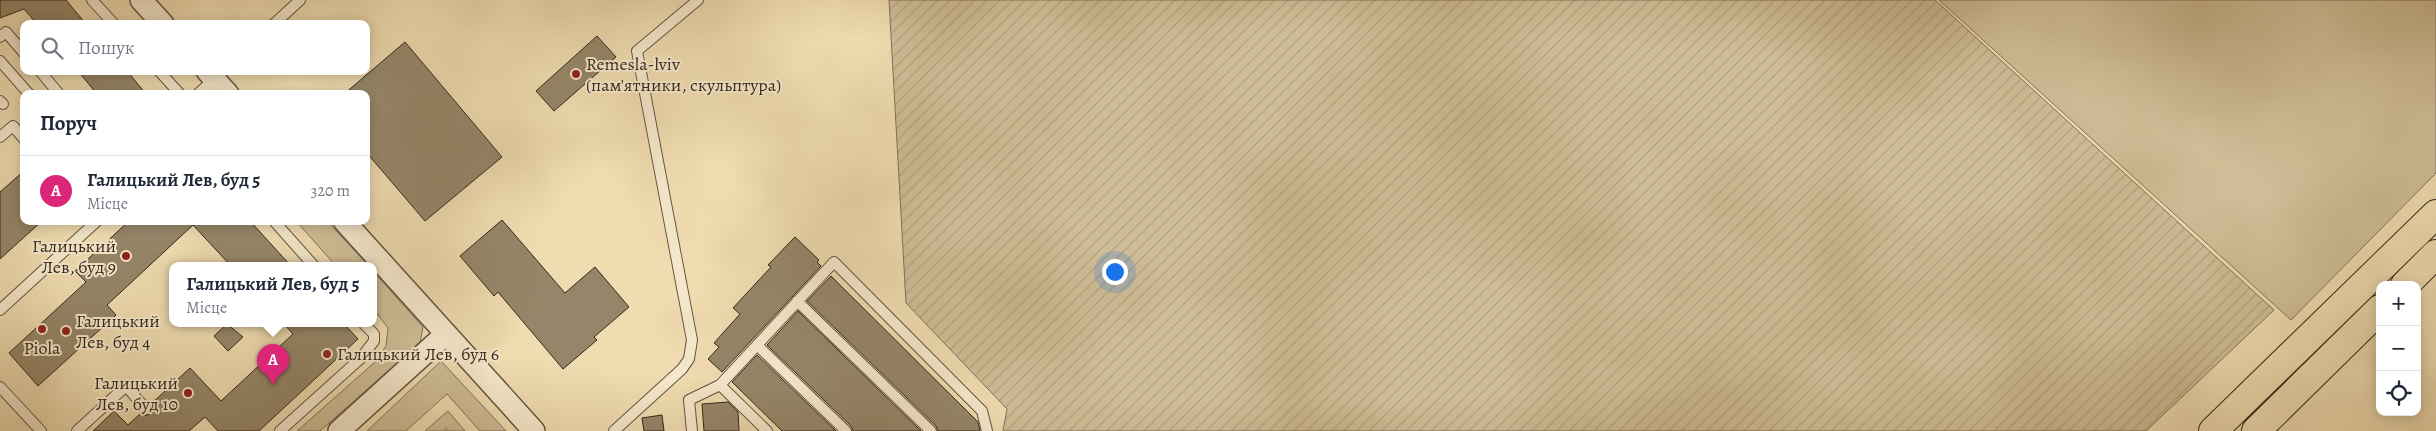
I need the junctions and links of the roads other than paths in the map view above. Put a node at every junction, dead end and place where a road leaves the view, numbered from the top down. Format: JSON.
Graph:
{"nodes":[{"id":1,"x":92,"y":0,"type":"edge"},
{"id":2,"x":141,"y":0,"type":"edge"},
{"id":3,"x":285,"y":0,"type":"edge"},
{"id":4,"x":300,"y":0,"type":"edge"},
{"id":5,"x":695,"y":1,"type":"edge"},
{"id":6,"x":284,"y":14,"type":"junction"},
{"id":7,"x":110,"y":20,"type":"edge"},
{"id":8,"x":159,"y":20,"type":"edge"},
{"id":9,"x":278,"y":20,"type":"edge"},
{"id":10,"x":0,"y":37,"type":"edge"},
{"id":11,"x":20,"y":48,"type":"edge"},
{"id":12,"x":0,"y":61,"type":"edge"},
{"id":13,"x":43,"y":75,"type":"edge"},
{"id":14,"x":163,"y":75,"type":"edge"},
{"id":15,"x":218,"y":79,"type":"edge"},
{"id":16,"x":25,"y":90,"type":"edge"},
{"id":17,"x":56,"y":90,"type":"edge"},
{"id":18,"x":176,"y":90,"type":"edge"},
{"id":19,"x":203,"y":90,"type":"edge"},
{"id":20,"x":20,"y":134,"type":"edge"},
{"id":21,"x":0,"y":137,"type":"edge"},
{"id":22,"x":2436,"y":214,"type":"edge"},
{"id":23,"x":93,"y":225,"type":"edge"},
{"id":24,"x":278,"y":225,"type":"edge"},
{"id":25,"x":348,"y":225,"type":"edge"},
{"id":26,"x":2436,"y":254,"type":"edge"},
{"id":27,"x":310,"y":262,"type":"edge"},
{"id":28,"x":2409,"y":281,"type":"edge"},
{"id":29,"x":797,"y":301,"type":"junction"},
{"id":30,"x":0,"y":310,"type":"edge"},
{"id":31,"x":2376,"y":313,"type":"edge"},
{"id":32,"x":367,"y":327,"type":"edge"},
{"id":33,"x":446,"y":334,"type":"junction"},
{"id":34,"x":757,"y":345,"type":"junction"},
{"id":35,"x":720,"y":386,"type":"junction"},
{"id":36,"x":0,"y":387,"type":"edge"},
{"id":37,"x":146,"y":408,"type":"dead end"},
{"id":38,"x":765,"y":430,"type":"edge"},
{"id":39,"x":41,"y":431,"type":"edge"},
{"id":40,"x":77,"y":431,"type":"edge"},
{"id":41,"x":280,"y":431,"type":"edge"},
{"id":42,"x":339,"y":431,"type":"edge"},
{"id":43,"x":534,"y":431,"type":"edge"},
{"id":44,"x":614,"y":431,"type":"edge"},
{"id":45,"x":692,"y":431,"type":"edge"},
{"id":46,"x":846,"y":431,"type":"edge"},
{"id":47,"x":931,"y":431,"type":"edge"},
{"id":48,"x":987,"y":431,"type":"edge"},
{"id":49,"x":2213,"y":431,"type":"edge"},
{"id":50,"x":2256,"y":431,"type":"edge"}],
"edges":[{"from":1,"to":7,"type":"lane"},
{"from":2,"to":8,"type":"street"},
{"from":3,"to":6,"type":"lane"},
{"from":4,"to":6,"type":"lane"},
{"from":5,"to":44,"type":"lane"},
{"from":6,"to":9,"type":"lane"},
{"from":10,"to":11,"type":"lane"},
{"from":12,"to":16,"type":"lane"},
{"from":13,"to":17,"type":"lane"},
{"from":14,"to":18,"type":"lane"},
{"from":15,"to":19,"type":"lane"},
{"from":20,"to":21,"type":"lane"},
{"from":22,"to":49,"type":"main road"},
{"from":23,"to":30,"type":"lane"},
{"from":24,"to":27,"type":"lane"},
{"from":25,"to":33,"type":"street"},
{"from":26,"to":28,"type":"main road"},
{"from":29,"to":34,"type":"lane"},
{"from":29,"to":47,"type":"lane"},
{"from":29,"to":48,"type":"lane"},
{"from":31,"to":50,"type":"main road"},
{"from":32,"to":41,"type":"lane"},
{"from":33,"to":42,"type":"street"},
{"from":33,"to":43,"type":"street"},
{"from":34,"to":35,"type":"lane"},
{"from":34,"to":46,"type":"lane"},
{"from":35,"to":38,"type":"lane"},
{"from":35,"to":45,"type":"lane"},
{"from":36,"to":39,"type":"lane"},
{"from":37,"to":40,"type":"lane"}]}
